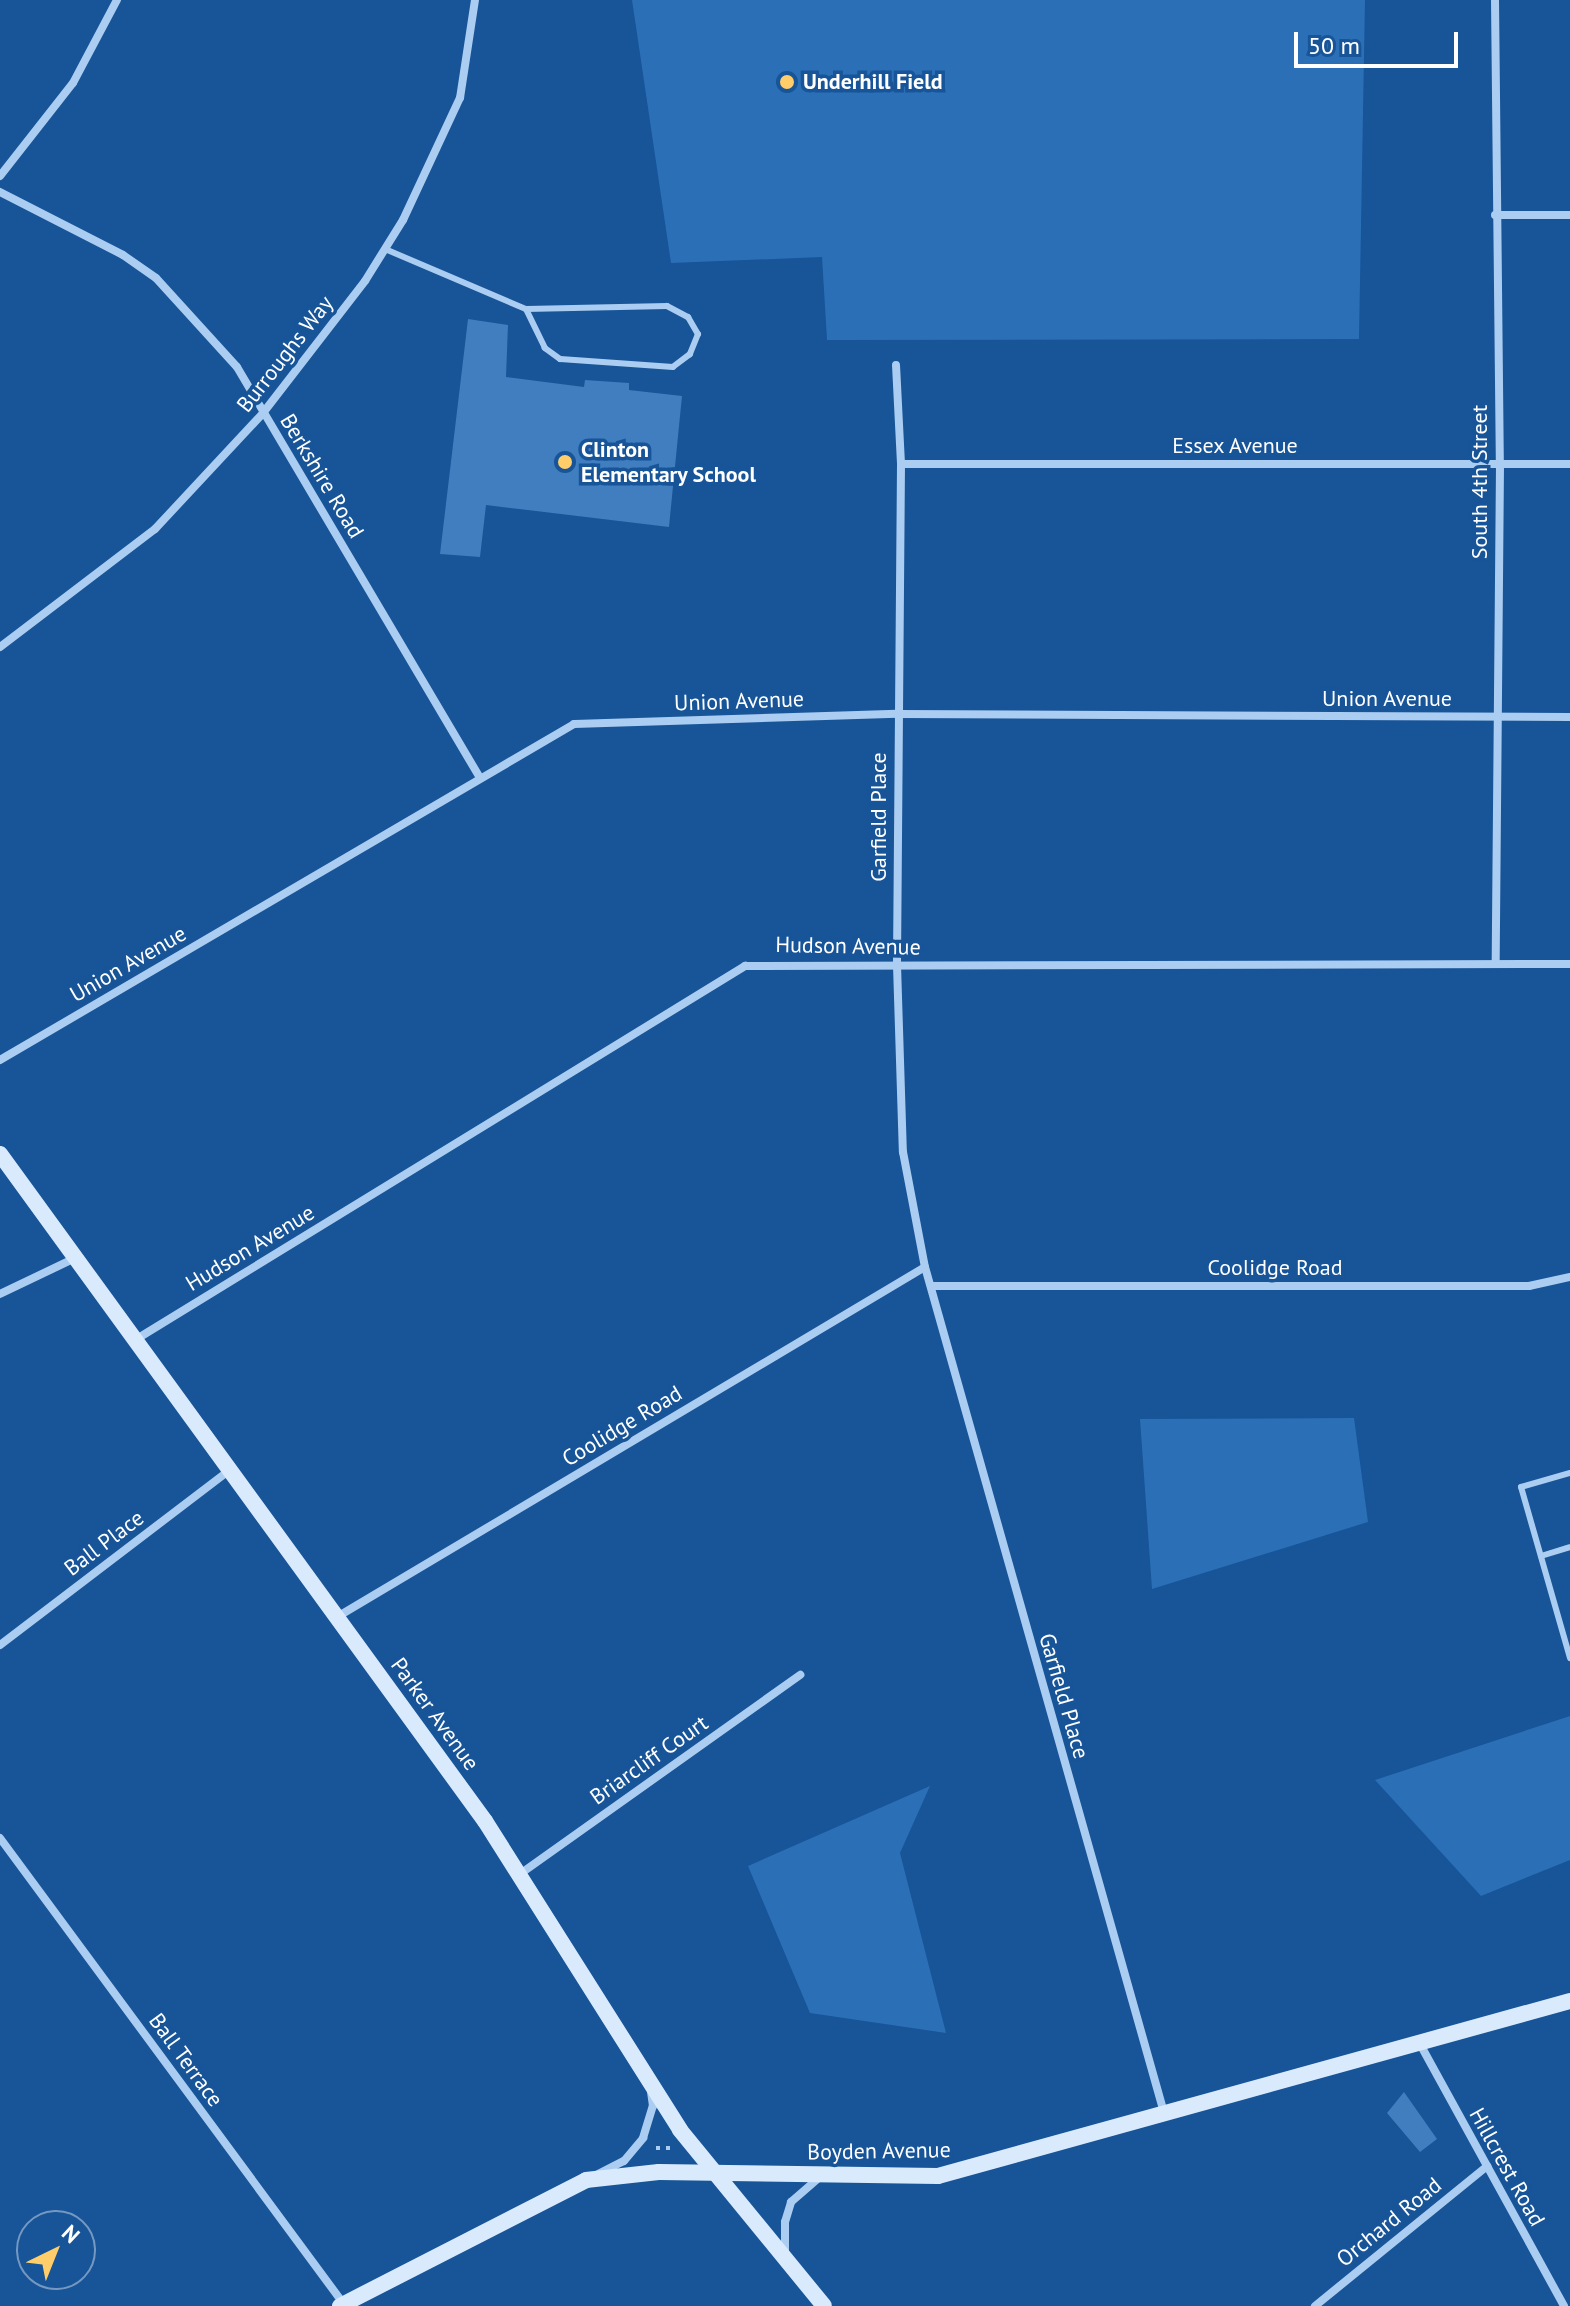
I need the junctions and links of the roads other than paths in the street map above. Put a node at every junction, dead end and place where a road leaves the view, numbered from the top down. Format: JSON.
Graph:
{"nodes":[{"id":1,"x":117,"y":0,"type":"edge"},
{"id":2,"x":475,"y":0,"type":"edge"},
{"id":3,"x":1495,"y":0,"type":"edge"},
{"id":4,"x":0,"y":176,"type":"edge"},
{"id":5,"x":0,"y":192,"type":"edge"},
{"id":6,"x":1495,"y":215,"type":"junction"},
{"id":7,"x":1570,"y":215,"type":"edge"},
{"id":8,"x":385,"y":249,"type":"junction"},
{"id":9,"x":526,"y":309,"type":"junction"},
{"id":10,"x":896,"y":365,"type":"dead end"},
{"id":11,"x":263,"y":413,"type":"junction"},
{"id":12,"x":901,"y":464,"type":"junction"},
{"id":13,"x":1570,"y":464,"type":"edge"},
{"id":14,"x":1500,"y":465,"type":"junction"},
{"id":15,"x":0,"y":647,"type":"edge"},
{"id":16,"x":897,"y":714,"type":"junction"},
{"id":17,"x":1570,"y":717,"type":"edge"},
{"id":18,"x":1495,"y":718,"type":"junction"},
{"id":19,"x":480,"y":778,"type":"junction"},
{"id":20,"x":1496,"y":964,"type":"junction"},
{"id":21,"x":1570,"y":964,"type":"edge"},
{"id":22,"x":897,"y":965,"type":"junction"},
{"id":23,"x":0,"y":1060,"type":"edge"},
{"id":24,"x":0,"y":1154,"type":"edge"},
{"id":25,"x":75,"y":1258,"type":"junction"},
{"id":26,"x":925,"y":1267,"type":"junction"},
{"id":27,"x":1570,"y":1277,"type":"edge"},
{"id":28,"x":931,"y":1286,"type":"junction"},
{"id":29,"x":0,"y":1294,"type":"edge"},
{"id":30,"x":135,"y":1340,"type":"junction"},
{"id":31,"x":230,"y":1469,"type":"junction"},
{"id":32,"x":1570,"y":1473,"type":"edge"},
{"id":33,"x":1570,"y":1547,"type":"edge"},
{"id":34,"x":1541,"y":1556,"type":"junction"},
{"id":35,"x":337,"y":1617,"type":"junction"},
{"id":36,"x":1570,"y":1623,"type":"edge"},
{"id":37,"x":1561,"y":1626,"type":"junction"},
{"id":38,"x":0,"y":1645,"type":"edge"},
{"id":39,"x":1570,"y":1658,"type":"edge"},
{"id":40,"x":800,"y":1675,"type":"dead end"},
{"id":41,"x":0,"y":1838,"type":"edge"},
{"id":42,"x":520,"y":1874,"type":"junction"},
{"id":43,"x":1570,"y":2001,"type":"edge"},
{"id":44,"x":1420,"y":2044,"type":"junction"},
{"id":45,"x":651,"y":2087,"type":"junction"},
{"id":46,"x":1165,"y":2115,"type":"junction"},
{"id":47,"x":1487,"y":2166,"type":"junction"},
{"id":48,"x":716,"y":2174,"type":"junction"},
{"id":49,"x":822,"y":2176,"type":"junction"},
{"id":50,"x":586,"y":2180,"type":"junction"},
{"id":51,"x":785,"y":2259,"type":"junction"},
{"id":52,"x":342,"y":2304,"type":"edge"},
{"id":53,"x":824,"y":2306,"type":"edge"},
{"id":54,"x":1315,"y":2306,"type":"edge"},
{"id":55,"x":1564,"y":2306,"type":"edge"}],
"edges":[{"from":1,"to":4,"type":"street"},
{"from":2,"to":8,"type":"street","name":"Burroughs Way"},
{"from":3,"to":6,"type":"street","name":"South 4th Street"},
{"from":5,"to":11,"type":"street","name":"Berkshire Road"},
{"from":6,"to":7,"type":"street"},
{"from":6,"to":14,"type":"street","name":"South 4th Street"},
{"from":8,"to":9,"type":"lane"},
{"from":8,"to":11,"type":"street","name":"Burroughs Way"},
{"from":9,"to":9,"type":"lane"},
{"from":10,"to":12,"type":"street","name":"Garfield Place"},
{"from":11,"to":15,"type":"street","name":"Burroughs Way"},
{"from":11,"to":19,"type":"street","name":"Berkshire Road"},
{"from":12,"to":14,"type":"street","name":"Essex Avenue"},
{"from":12,"to":16,"type":"street","name":"Garfield Place"},
{"from":13,"to":14,"type":"street","name":"Essex Avenue"},
{"from":14,"to":18,"type":"street","name":"South 4th Street"},
{"from":16,"to":18,"type":"street","name":"Union Avenue"},
{"from":16,"to":19,"type":"street","name":"Union Avenue"},
{"from":16,"to":22,"type":"street","name":"Garfield Place"},
{"from":17,"to":18,"type":"street","name":"Union Avenue"},
{"from":18,"to":20,"type":"street","name":"South 4th Street"},
{"from":19,"to":23,"type":"street","name":"Union Avenue"},
{"from":20,"to":21,"type":"street","name":"Hudson Avenue"},
{"from":20,"to":22,"type":"street","name":"Hudson Avenue"},
{"from":22,"to":26,"type":"street","name":"Garfield Place"},
{"from":22,"to":30,"type":"street","name":"Hudson Avenue"},
{"from":24,"to":25,"type":"street","name":"Parker Avenue"},
{"from":25,"to":29,"type":"street"},
{"from":25,"to":30,"type":"street","name":"Parker Avenue"},
{"from":26,"to":28,"type":"street","name":"Garfield Place"},
{"from":26,"to":35,"type":"street","name":"Coolidge Road"},
{"from":27,"to":28,"type":"street","name":"Coolidge Road"},
{"from":28,"to":46,"type":"street","name":"Garfield Place"},
{"from":30,"to":31,"type":"street","name":"Parker Avenue"},
{"from":31,"to":35,"type":"street","name":"Parker Avenue"},
{"from":31,"to":38,"type":"street","name":"Ball Place"},
{"from":32,"to":34,"type":"lane"},
{"from":33,"to":34,"type":"lane"},
{"from":34,"to":37,"type":"lane"},
{"from":35,"to":42,"type":"street","name":"Parker Avenue"},
{"from":36,"to":37,"type":"lane"},
{"from":37,"to":39,"type":"lane"},
{"from":40,"to":42,"type":"street","name":"Briarcliff Court"},
{"from":41,"to":52,"type":"street","name":"Ball Terrace"},
{"from":42,"to":45,"type":"street","name":"Parker Avenue"},
{"from":43,"to":44,"type":"street","name":"Boyden Avenue"},
{"from":44,"to":46,"type":"street","name":"Boyden Avenue"},
{"from":44,"to":47,"type":"street","name":"Hillcrest Road"},
{"from":45,"to":48,"type":"street","name":"Parker Avenue"},
{"from":45,"to":50,"type":"street"},
{"from":46,"to":49,"type":"street","name":"Boyden Avenue"},
{"from":47,"to":54,"type":"street","name":"Orchard Road"},
{"from":47,"to":55,"type":"street","name":"Hillcrest Road"},
{"from":48,"to":49,"type":"street","name":"Boyden Avenue"},
{"from":48,"to":50,"type":"street","name":"Boyden Avenue"},
{"from":48,"to":51,"type":"street","name":"Parker Avenue"},
{"from":49,"to":51,"type":"street"},
{"from":50,"to":52,"type":"street","name":"Boyden Avenue"},
{"from":51,"to":53,"type":"street","name":"Parker Avenue"}]}
